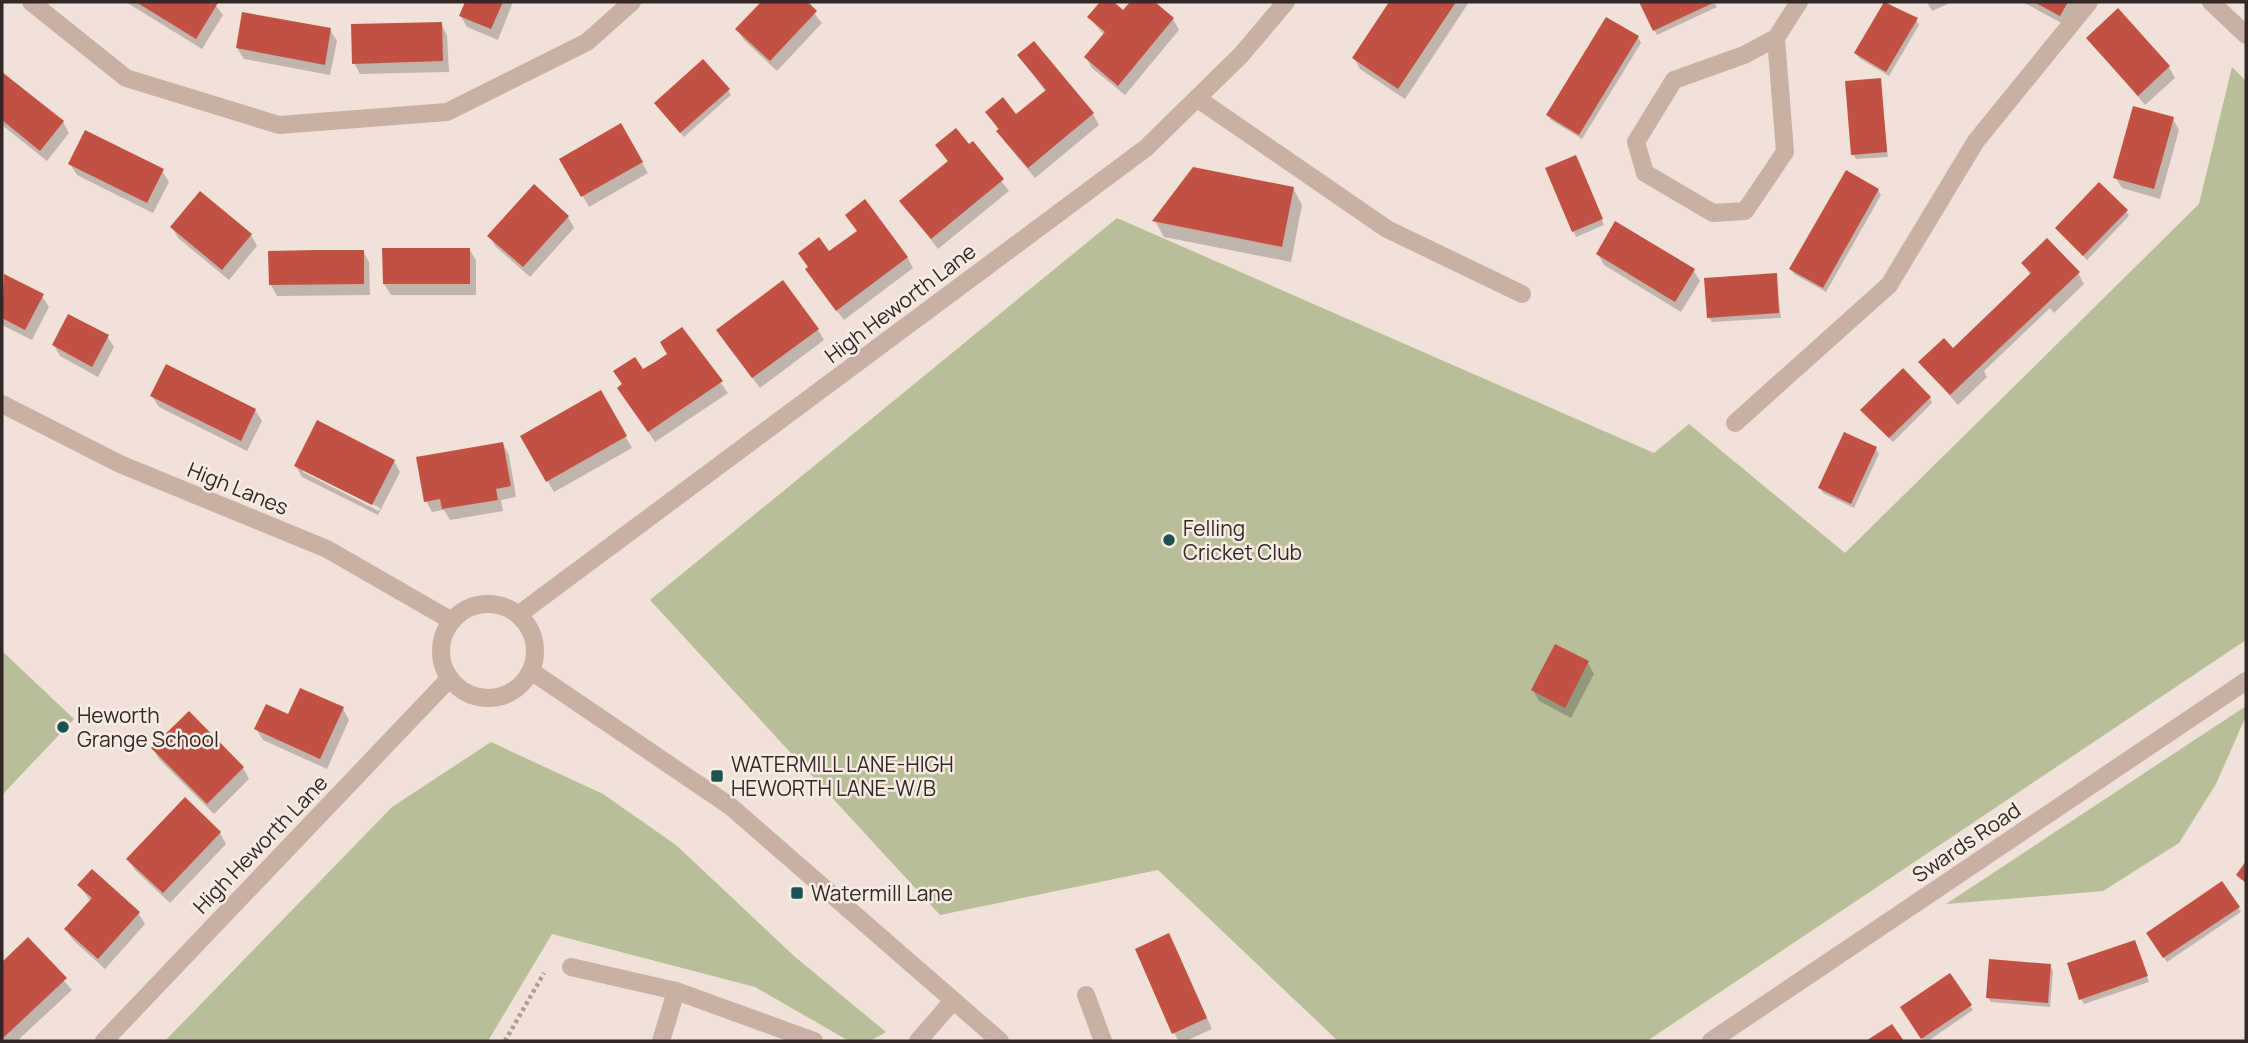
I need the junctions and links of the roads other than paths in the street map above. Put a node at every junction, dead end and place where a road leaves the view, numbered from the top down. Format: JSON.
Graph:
{"nodes":[{"id":1,"x":31,"y":2,"type":"edge"},
{"id":2,"x":632,"y":2,"type":"edge"},
{"id":3,"x":1286,"y":2,"type":"edge"},
{"id":4,"x":1799,"y":2,"type":"edge"},
{"id":5,"x":2090,"y":2,"type":"edge"},
{"id":6,"x":2211,"y":2,"type":"edge"},
{"id":7,"x":2246,"y":35,"type":"edge"},
{"id":8,"x":1776,"y":38,"type":"junction"},
{"id":9,"x":1198,"y":99,"type":"junction"},
{"id":10,"x":1522,"y":294,"type":"dead end"},
{"id":11,"x":2,"y":404,"type":"edge"},
{"id":12,"x":1735,"y":423,"type":"dead end"},
{"id":13,"x":518,"y":615,"type":"junction"},
{"id":14,"x":452,"y":621,"type":"junction"},
{"id":15,"x":531,"y":671,"type":"junction"},
{"id":16,"x":450,"y":678,"type":"junction"},
{"id":17,"x":2246,"y":681,"type":"edge"},
{"id":18,"x":571,"y":967,"type":"road end"},
{"id":19,"x":676,"y":991,"type":"junction"},
{"id":20,"x":1087,"y":995,"type":"dead end"},
{"id":21,"x":952,"y":1002,"type":"junction"},
{"id":22,"x":104,"y":1041,"type":"edge"},
{"id":23,"x":661,"y":1041,"type":"edge"},
{"id":24,"x":814,"y":1041,"type":"edge"},
{"id":25,"x":918,"y":1041,"type":"edge"},
{"id":26,"x":1000,"y":1041,"type":"edge"},
{"id":27,"x":1103,"y":1041,"type":"edge"},
{"id":28,"x":1711,"y":1041,"type":"edge"}],
"edges":[{"from":1,"to":2,"type":"street"},
{"from":3,"to":9,"type":"street","name":"High Heworth Lane"},
{"from":4,"to":8,"type":"street"},
{"from":5,"to":12,"type":"street"},
{"from":6,"to":7,"type":"street"},
{"from":8,"to":8,"type":"street"},
{"from":9,"to":10,"type":"street"},
{"from":9,"to":13,"type":"street","name":"High Heworth Lane"},
{"from":11,"to":14,"type":"street","name":"High Lanes"},
{"from":13,"to":14,"type":"street"},
{"from":13,"to":15,"type":"street"},
{"from":14,"to":16,"type":"street"},
{"from":15,"to":16,"type":"street"},
{"from":15,"to":21,"type":"street"},
{"from":16,"to":22,"type":"street","name":"High Heworth Lane"},
{"from":17,"to":28,"type":"street","name":"Swards Road"},
{"from":18,"to":19,"type":"street"},
{"from":19,"to":23,"type":"street"},
{"from":19,"to":24,"type":"street"},
{"from":20,"to":27,"type":"street"},
{"from":21,"to":25,"type":"street"},
{"from":21,"to":26,"type":"street"}]}
